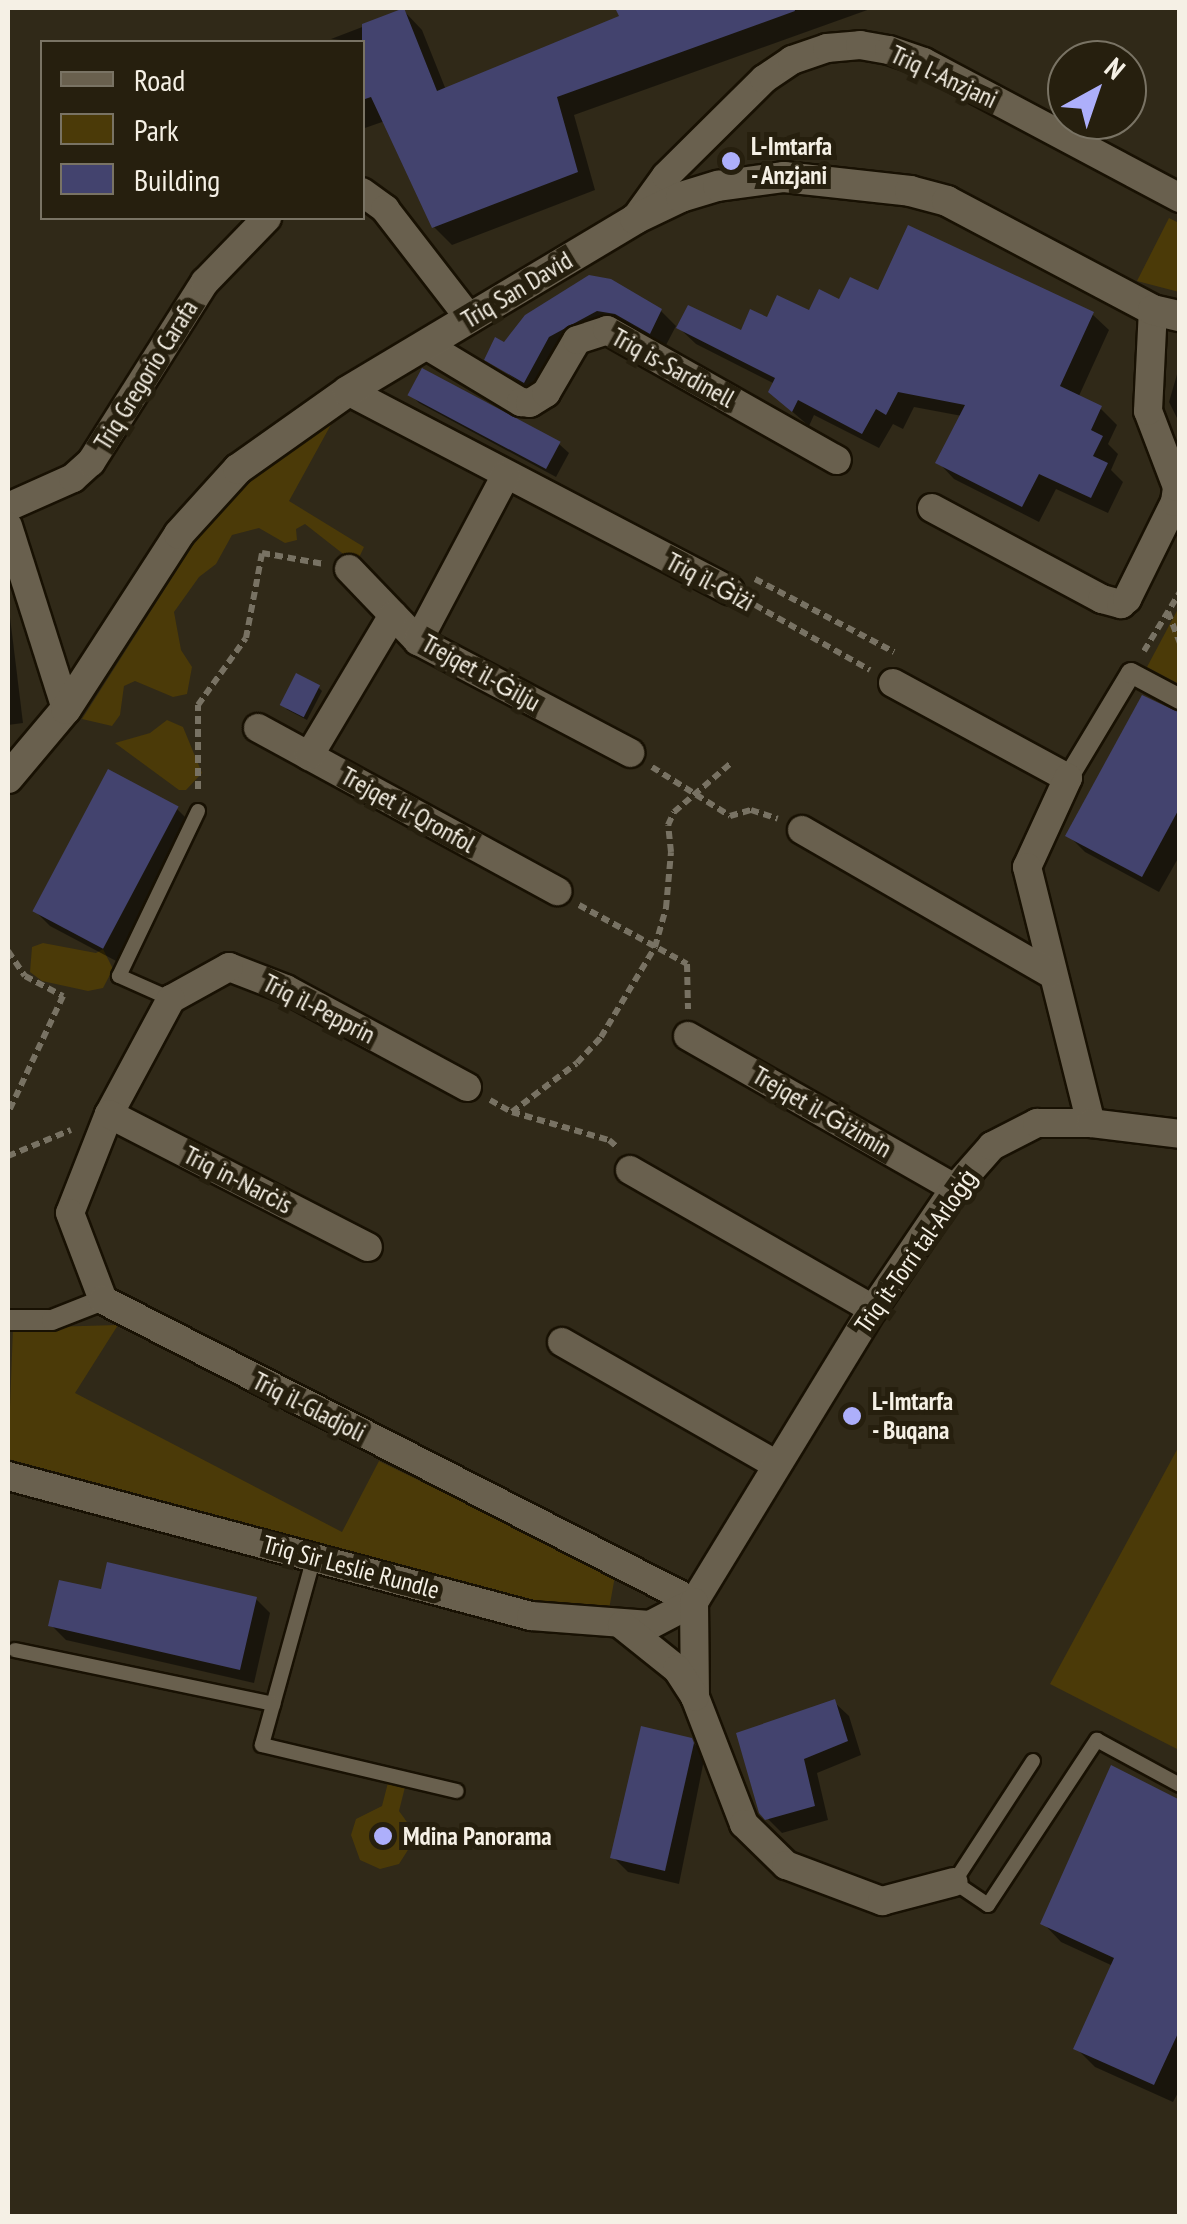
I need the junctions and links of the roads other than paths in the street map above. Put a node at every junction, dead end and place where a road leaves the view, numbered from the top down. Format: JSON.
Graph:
{"nodes":[{"id":1,"x":365,"y":194,"type":"edge"},
{"id":2,"x":1180,"y":198,"type":"edge"},
{"id":3,"x":635,"y":219,"type":"junction"},
{"id":4,"x":265,"y":220,"type":"edge"},
{"id":5,"x":1166,"y":313,"type":"edge"},
{"id":6,"x":470,"y":319,"type":"junction"},
{"id":7,"x":426,"y":345,"type":"junction"},
{"id":8,"x":348,"y":391,"type":"junction"},
{"id":9,"x":837,"y":460,"type":"dead end"},
{"id":10,"x":506,"y":475,"type":"junction"},
{"id":11,"x":8,"y":507,"type":"edge"},
{"id":12,"x":932,"y":508,"type":"dead end"},
{"id":13,"x":8,"y":526,"type":"edge"},
{"id":14,"x":349,"y":569,"type":"road end"},
{"id":15,"x":741,"y":584,"type":"road end"},
{"id":16,"x":393,"y":615,"type":"junction"},
{"id":17,"x":418,"y":641,"type":"junction"},
{"id":18,"x":901,"y":672,"type":"road end"},
{"id":19,"x":1180,"y":700,"type":"edge"},
{"id":20,"x":66,"y":709,"type":"junction"},
{"id":21,"x":258,"y":728,"type":"dead end"},
{"id":22,"x":630,"y":753,"type":"road end"},
{"id":23,"x":308,"y":756,"type":"junction"},
{"id":24,"x":8,"y":778,"type":"edge"},
{"id":25,"x":1068,"y":778,"type":"junction"},
{"id":26,"x":198,"y":811,"type":"road end"},
{"id":27,"x":802,"y":830,"type":"road end"},
{"id":28,"x":557,"y":892,"type":"road end"},
{"id":29,"x":1050,"y":973,"type":"junction"},
{"id":30,"x":171,"y":1000,"type":"junction"},
{"id":31,"x":688,"y":1036,"type":"road end"},
{"id":32,"x":467,"y":1087,"type":"road end"},
{"id":33,"x":108,"y":1114,"type":"junction"},
{"id":34,"x":1091,"y":1123,"type":"junction"},
{"id":35,"x":1180,"y":1134,"type":"edge"},
{"id":36,"x":630,"y":1170,"type":"road end"},
{"id":37,"x":955,"y":1188,"type":"junction"},
{"id":38,"x":368,"y":1247,"type":"dead end"},
{"id":39,"x":103,"y":1300,"type":"junction"},
{"id":40,"x":873,"y":1309,"type":"junction"},
{"id":41,"x":8,"y":1320,"type":"edge"},
{"id":42,"x":562,"y":1342,"type":"dead end"},
{"id":43,"x":775,"y":1464,"type":"junction"},
{"id":44,"x":8,"y":1476,"type":"edge"},
{"id":45,"x":314,"y":1556,"type":"junction"},
{"id":46,"x":694,"y":1602,"type":"junction"},
{"id":47,"x":622,"y":1626,"type":"junction"},
{"id":48,"x":15,"y":1650,"type":"dead end"},
{"id":49,"x":695,"y":1697,"type":"junction"},
{"id":50,"x":273,"y":1704,"type":"junction"},
{"id":51,"x":1033,"y":1761,"type":"dead end"},
{"id":52,"x":1180,"y":1785,"type":"edge"},
{"id":53,"x":457,"y":1791,"type":"dead end"},
{"id":54,"x":954,"y":1882,"type":"junction"}],
"edges":[{"from":1,"to":6,"type":"street"},
{"from":2,"to":3,"type":"street","name":"Triq l-Anzjani"},
{"from":3,"to":5,"type":"street","name":"Triq San David"},
{"from":3,"to":6,"type":"street","name":"Triq San David"},
{"from":4,"to":11,"type":"street","name":"Triq Gregorio Carafa"},
{"from":5,"to":12,"type":"street"},
{"from":6,"to":7,"type":"street","name":"Triq San David"},
{"from":7,"to":8,"type":"street","name":"Triq San David"},
{"from":7,"to":9,"type":"street","name":"Triq is-Sardinell"},
{"from":8,"to":10,"type":"street","name":"Triq il-Ġiżi"},
{"from":8,"to":20,"type":"street","name":"Triq San David"},
{"from":10,"to":15,"type":"street","name":"Triq il-Ġiżi"},
{"from":10,"to":17,"type":"street"},
{"from":13,"to":20,"type":"street"},
{"from":14,"to":16,"type":"street","name":"Trejqet il-Ġilju"},
{"from":16,"to":17,"type":"street","name":"Trejqet il-Ġilju"},
{"from":16,"to":23,"type":"street"},
{"from":17,"to":22,"type":"street","name":"Trejqet il-Ġilju"},
{"from":18,"to":25,"type":"street"},
{"from":19,"to":25,"type":"street"},
{"from":20,"to":24,"type":"street","name":"Triq San David"},
{"from":21,"to":23,"type":"street","name":"Trejqet il-Qronfol"},
{"from":23,"to":28,"type":"street","name":"Trejqet il-Qronfol"},
{"from":25,"to":29,"type":"street"},
{"from":26,"to":30,"type":"lane"},
{"from":27,"to":29,"type":"street"},
{"from":29,"to":34,"type":"street"},
{"from":30,"to":32,"type":"street","name":"Triq il-Pepprin"},
{"from":30,"to":33,"type":"street"},
{"from":31,"to":37,"type":"street","name":"Trejqet il-Ġiżimin"},
{"from":33,"to":38,"type":"street","name":"Triq in-Narċis"},
{"from":33,"to":39,"type":"street"},
{"from":34,"to":35,"type":"street","name":"Triq it-Torri tal-Arloġġ"},
{"from":34,"to":37,"type":"street","name":"Triq it-Torri tal-Arloġġ"},
{"from":36,"to":40,"type":"street"},
{"from":37,"to":40,"type":"street","name":"Triq it-Torri tal-Arloġġ"},
{"from":39,"to":41,"type":"street"},
{"from":39,"to":46,"type":"street","name":"Triq il-Gladjoli"},
{"from":40,"to":43,"type":"street","name":"Triq it-Torri tal-Arloġġ"},
{"from":42,"to":43,"type":"street"},
{"from":43,"to":46,"type":"street","name":"Triq it-Torri tal-Arloġġ"},
{"from":44,"to":45,"type":"street","name":"Triq Sir Leslie Rundle"},
{"from":45,"to":47,"type":"street","name":"Triq Sir Leslie Rundle"},
{"from":45,"to":50,"type":"lane"},
{"from":46,"to":47,"type":"street","name":"Triq Sir Leslie Rundle"},
{"from":46,"to":49,"type":"street"},
{"from":47,"to":49,"type":"street"},
{"from":48,"to":50,"type":"lane"},
{"from":49,"to":54,"type":"street"},
{"from":50,"to":53,"type":"lane"},
{"from":51,"to":54,"type":"lane"},
{"from":52,"to":54,"type":"lane"}]}
